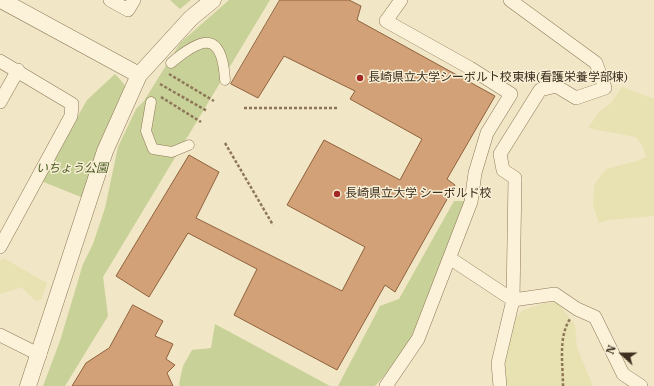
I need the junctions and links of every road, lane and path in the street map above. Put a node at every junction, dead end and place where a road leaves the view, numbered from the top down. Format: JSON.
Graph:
{"nodes":[{"id":1,"x":1,"y":0,"type":"edge"},
{"id":2,"x":110,"y":0,"type":"edge"},
{"id":3,"x":134,"y":0,"type":"edge"},
{"id":4,"x":213,"y":0,"type":"edge"},
{"id":5,"x":401,"y":0,"type":"edge"},
{"id":6,"x":510,"y":0,"type":"edge"},
{"id":7,"x":0,"y":61,"type":"edge"},
{"id":8,"x":172,"y":64,"type":"dead end"},
{"id":9,"x":18,"y":70,"type":"junction"},
{"id":10,"x":169,"y":74,"type":"dead end"},
{"id":11,"x":139,"y":75,"type":"junction"},
{"id":12,"x":225,"y":80,"type":"dead end"},
{"id":13,"x":160,"y":84,"type":"dead end"},
{"id":14,"x":153,"y":98,"type":"joint"},
{"id":15,"x":214,"y":101,"type":"dead end"},
{"id":16,"x":0,"y":102,"type":"edge"},
{"id":17,"x":244,"y":108,"type":"dead end"},
{"id":18,"x":338,"y":108,"type":"dead end"},
{"id":19,"x":207,"y":111,"type":"dead end"},
{"id":20,"x":201,"y":122,"type":"dead end"},
{"id":21,"x":225,"y":143,"type":"dead end"},
{"id":22,"x":189,"y":145,"type":"dead end"},
{"id":23,"x":273,"y":224,"type":"dead end"},
{"id":24,"x":0,"y":247,"type":"edge"},
{"id":25,"x":451,"y":258,"type":"junction"},
{"id":26,"x":513,"y":300,"type":"junction"},
{"id":27,"x":577,"y":309,"type":"junction"},
{"id":28,"x":0,"y":335,"type":"edge"},
{"id":29,"x":40,"y":355,"type":"junction"},
{"id":30,"x":28,"y":386,"type":"edge"},
{"id":31,"x":386,"y":386,"type":"edge"},
{"id":32,"x":500,"y":386,"type":"edge"},
{"id":33,"x":563,"y":386,"type":"edge"},
{"id":34,"x":641,"y":386,"type":"edge"}],
"edges":[{"from":1,"to":11,"type":"street"},
{"from":2,"to":3,"type":"street"},
{"from":4,"to":11,"type":"street"},
{"from":5,"to":25,"type":"street"},
{"from":6,"to":26,"type":"street"},
{"from":7,"to":9,"type":"street"},
{"from":8,"to":12,"type":"street"},
{"from":9,"to":16,"type":"street"},
{"from":9,"to":24,"type":"street"},
{"from":10,"to":15,"type":"path"},
{"from":11,"to":29,"type":"street"},
{"from":13,"to":19,"type":"path"},
{"from":14,"to":20,"type":"path"},
{"from":14,"to":22,"type":"street"},
{"from":17,"to":18,"type":"path"},
{"from":21,"to":23,"type":"path"},
{"from":25,"to":26,"type":"street"},
{"from":25,"to":31,"type":"street"},
{"from":26,"to":27,"type":"street"},
{"from":26,"to":32,"type":"street"},
{"from":27,"to":33,"type":"path"},
{"from":27,"to":34,"type":"street"},
{"from":28,"to":29,"type":"street"},
{"from":29,"to":30,"type":"street"}]}
